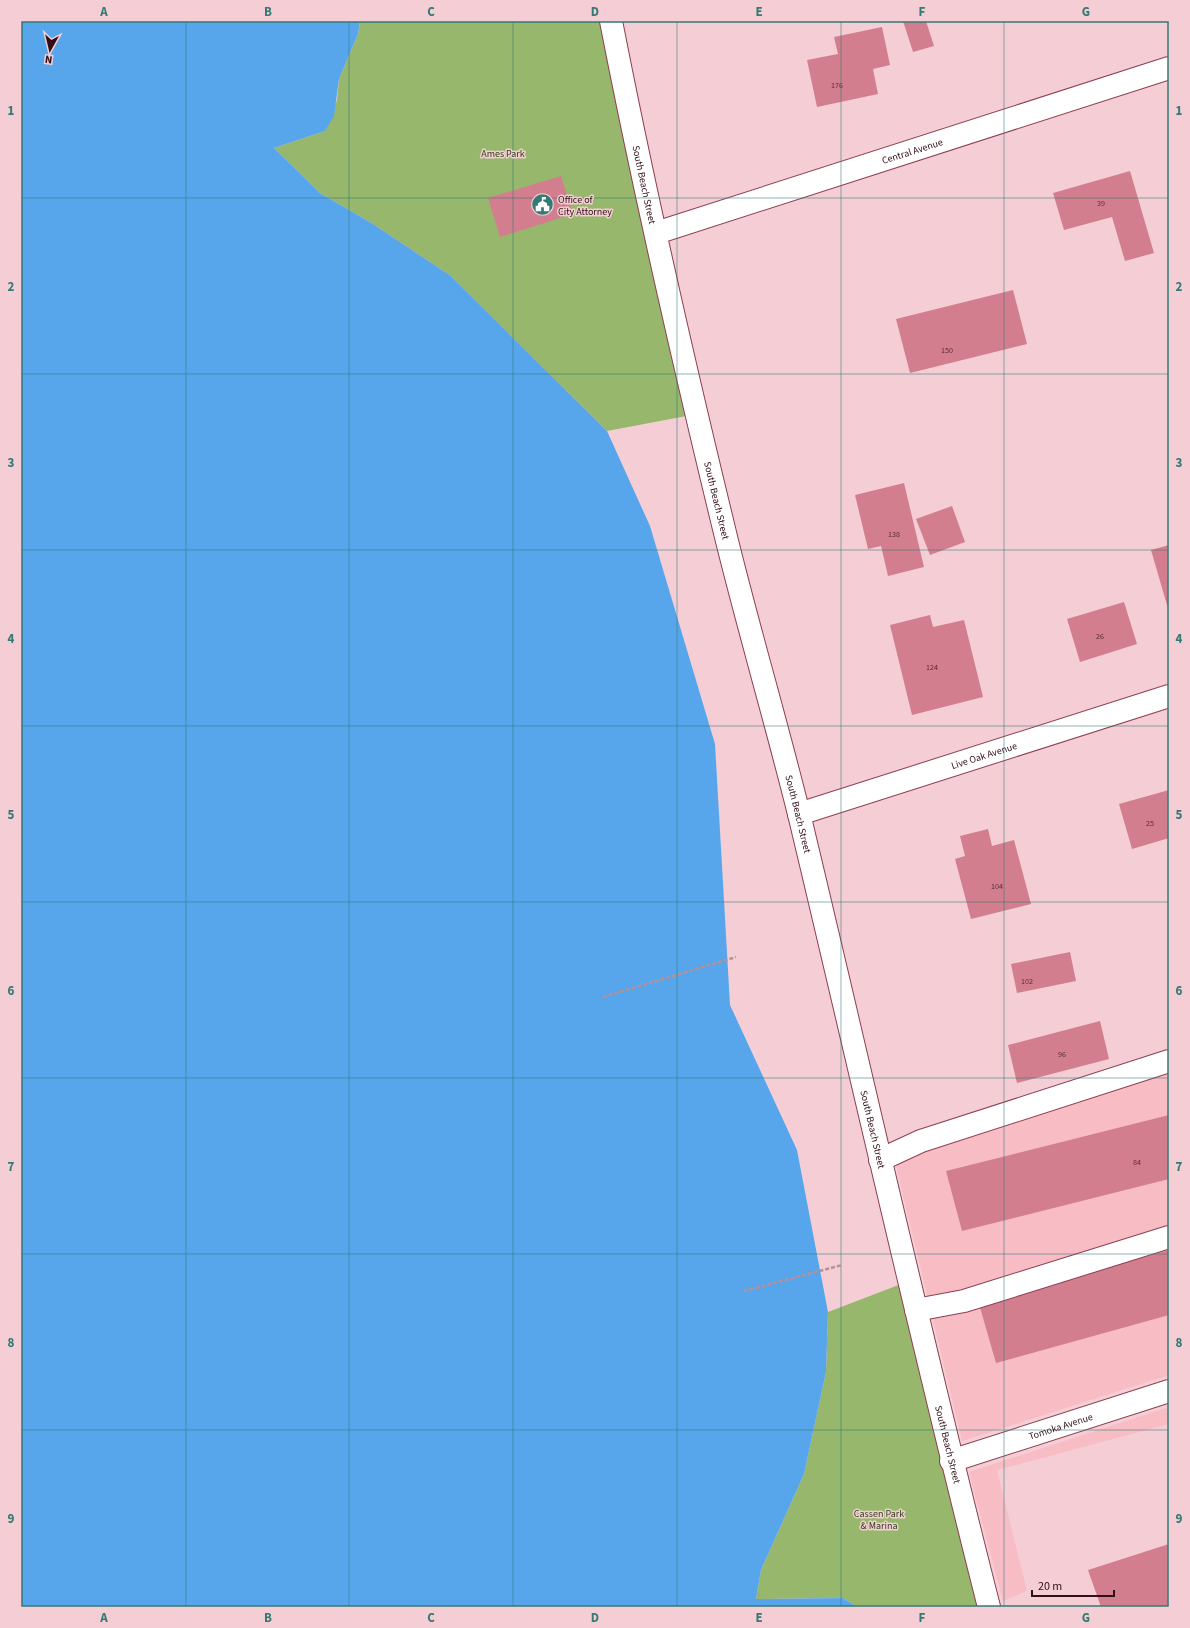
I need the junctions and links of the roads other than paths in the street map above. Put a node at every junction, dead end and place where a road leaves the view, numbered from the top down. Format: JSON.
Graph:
{"nodes":[{"id":1,"x":612,"y":21,"type":"edge"},
{"id":2,"x":1169,"y":68,"type":"edge"},
{"id":3,"x":656,"y":233,"type":"junction"},
{"id":4,"x":1169,"y":696,"type":"edge"},
{"id":5,"x":798,"y":814,"type":"junction"},
{"id":6,"x":1169,"y":1061,"type":"edge"},
{"id":7,"x":880,"y":1160,"type":"junction"},
{"id":8,"x":1169,"y":1237,"type":"edge"},
{"id":9,"x":916,"y":1310,"type":"junction"},
{"id":10,"x":1169,"y":1391,"type":"edge"},
{"id":11,"x":952,"y":1461,"type":"junction"},
{"id":12,"x":989,"y":1607,"type":"edge"}],
"edges":[{"from":1,"to":3,"type":"street","name":"South Beach Street"},
{"from":2,"to":3,"type":"street","name":"Central Avenue"},
{"from":3,"to":5,"type":"street","name":"South Beach Street"},
{"from":4,"to":5,"type":"street","name":"Live Oak Avenue"},
{"from":5,"to":7,"type":"street","name":"South Beach Street"},
{"from":6,"to":7,"type":"street"},
{"from":7,"to":9,"type":"street","name":"South Beach Street"},
{"from":8,"to":9,"type":"street"},
{"from":9,"to":11,"type":"street","name":"South Beach Street"},
{"from":10,"to":11,"type":"street","name":"Tomoka Avenue"},
{"from":11,"to":12,"type":"street","name":"South Beach Street"}]}
